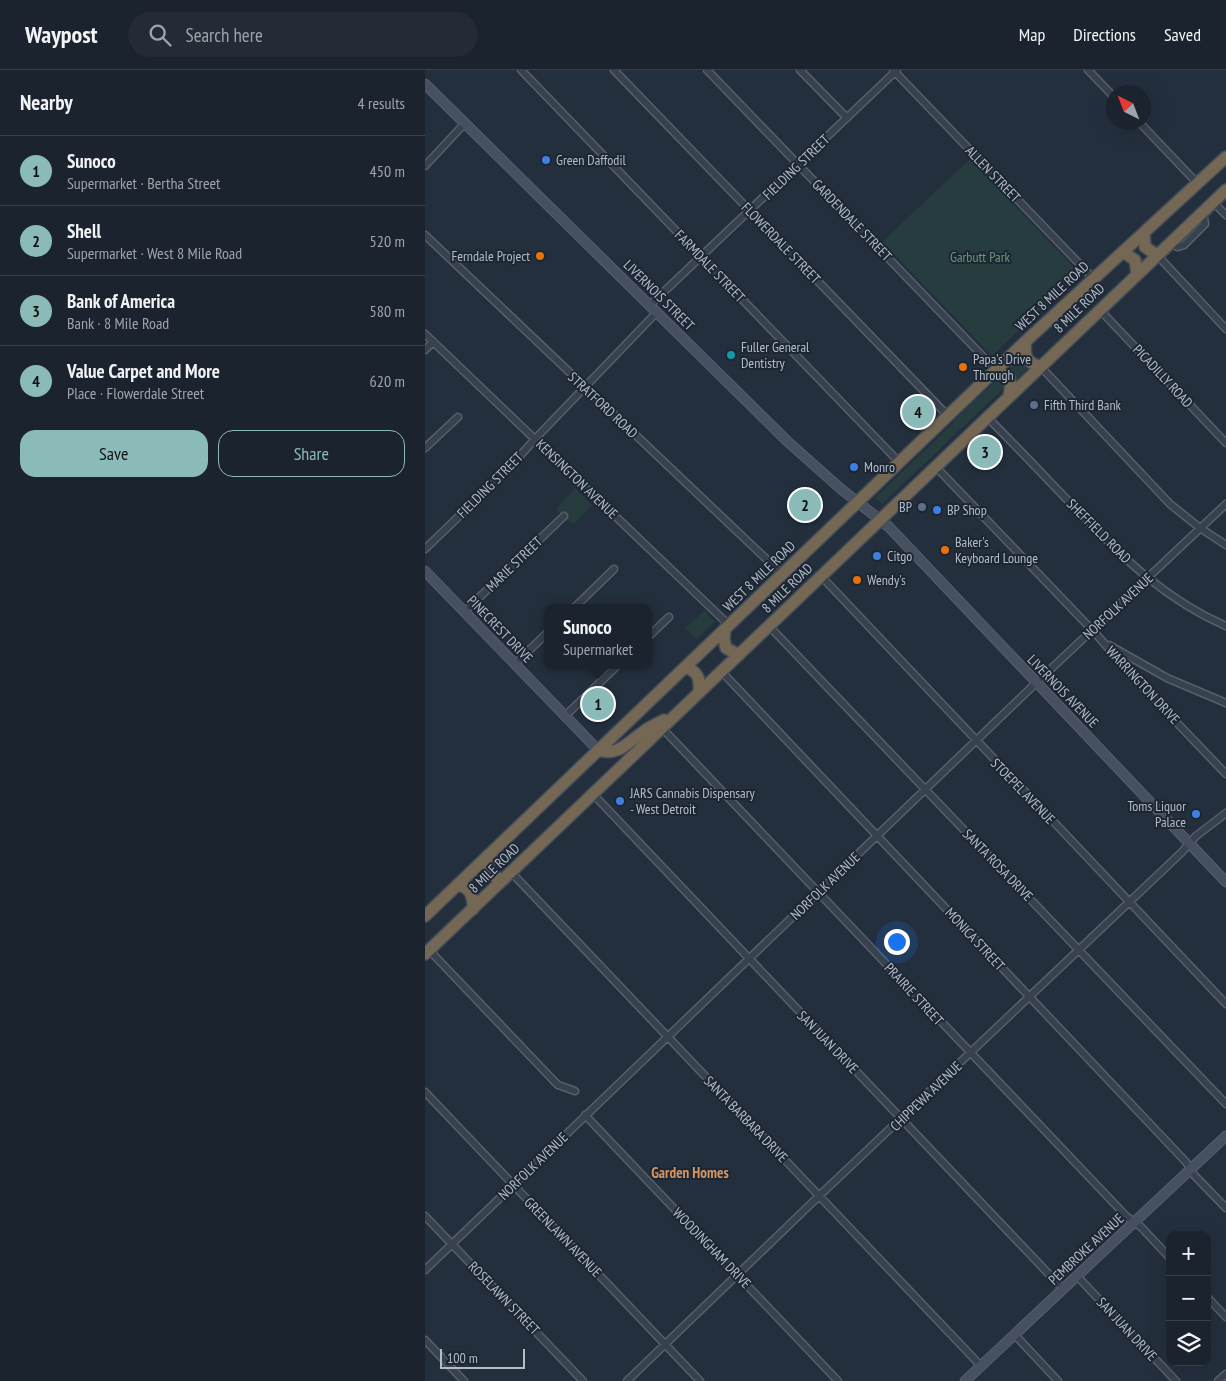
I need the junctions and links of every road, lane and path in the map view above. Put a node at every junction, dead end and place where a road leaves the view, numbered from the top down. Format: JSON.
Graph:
{"nodes":[{"id":1,"x":521,"y":70,"type":"edge"},
{"id":2,"x":614,"y":70,"type":"edge"},
{"id":3,"x":707,"y":70,"type":"edge"},
{"id":4,"x":800,"y":70,"type":"edge"},
{"id":5,"x":1088,"y":70,"type":"edge"},
{"id":6,"x":895,"y":71,"type":"edge"},
{"id":7,"x":425,"y":84,"type":"edge"},
{"id":8,"x":1106,"y":89,"type":"edge"},
{"id":9,"x":847,"y":118,"type":"junction"},
{"id":10,"x":465,"y":123,"type":"junction"},
{"id":11,"x":1147,"y":130,"type":"edge"},
{"id":12,"x":1226,"y":157,"type":"edge"},
{"id":13,"x":798,"y":164,"type":"junction"},
{"id":14,"x":425,"y":166,"type":"edge"},
{"id":15,"x":1198,"y":184,"type":"junction"},
{"id":16,"x":1226,"y":190,"type":"edge"},
{"id":17,"x":1213,"y":202,"type":"junction"},
{"id":18,"x":750,"y":211,"type":"junction"},
{"id":19,"x":1226,"y":215,"type":"edge"},
{"id":20,"x":1144,"y":232,"type":"junction"},
{"id":21,"x":425,"y":235,"type":"edge"},
{"id":22,"x":1123,"y":252,"type":"junction"},
{"id":23,"x":1157,"y":256,"type":"junction"},
{"id":24,"x":701,"y":257,"type":"junction"},
{"id":25,"x":1137,"y":274,"type":"junction"},
{"id":26,"x":1093,"y":278,"type":"junction"},
{"id":27,"x":650,"y":305,"type":"junction"},
{"id":28,"x":1099,"y":310,"type":"junction"},
{"id":29,"x":657,"y":312,"type":"junction"},
{"id":30,"x":1226,"y":329,"type":"edge"},
{"id":31,"x":425,"y":334,"type":"edge"},
{"id":32,"x":1027,"y":341,"type":"junction"},
{"id":33,"x":433,"y":342,"type":"junction"},
{"id":34,"x":425,"y":350,"type":"edge"},
{"id":35,"x":1040,"y":366,"type":"junction"},
{"id":36,"x":996,"y":370,"type":"junction"},
{"id":37,"x":585,"y":388,"type":"junction"},
{"id":38,"x":1009,"y":396,"type":"junction"},
{"id":39,"x":948,"y":416,"type":"junction"},
{"id":40,"x":458,"y":417,"type":"dead end"},
{"id":41,"x":987,"y":417,"type":"junction"},
{"id":42,"x":535,"y":439,"type":"junction"},
{"id":43,"x":1226,"y":443,"type":"edge"},
{"id":44,"x":425,"y":448,"type":"edge"},
{"id":45,"x":899,"y":462,"type":"junction"},
{"id":46,"x":935,"y":466,"type":"junction"},
{"id":47,"x":857,"y":502,"type":"junction"},
{"id":48,"x":1226,"y":504,"type":"edge"},
{"id":49,"x":563,"y":516,"type":"dead end"},
{"id":50,"x":879,"y":520,"type":"junction"},
{"id":51,"x":1200,"y":528,"type":"junction"},
{"id":52,"x":1226,"y":545,"type":"edge"},
{"id":53,"x":425,"y":549,"type":"edge"},
{"id":54,"x":614,"y":569,"type":"dead end"},
{"id":55,"x":425,"y":571,"type":"edge"},
{"id":56,"x":782,"y":574,"type":"junction"},
{"id":57,"x":821,"y":576,"type":"junction"},
{"id":58,"x":1147,"y":579,"type":"junction"},
{"id":59,"x":577,"y":604,"type":"edge"},
{"id":60,"x":464,"y":612,"type":"junction"},
{"id":61,"x":669,"y":616,"type":"dead end"},
{"id":62,"x":769,"y":626,"type":"junction"},
{"id":63,"x":1226,"y":626,"type":"edge"},
{"id":64,"x":727,"y":627,"type":"junction"},
{"id":65,"x":1092,"y":630,"type":"junction"},
{"id":66,"x":652,"y":633,"type":"edge"},
{"id":67,"x":544,"y":636,"type":"edge"},
{"id":68,"x":1103,"y":641,"type":"junction"},
{"id":69,"x":739,"y":655,"type":"junction"},
{"id":70,"x":515,"y":664,"type":"junction"},
{"id":71,"x":685,"y":667,"type":"junction"},
{"id":72,"x":614,"y":669,"type":"edge"},
{"id":73,"x":721,"y":672,"type":"junction"},
{"id":74,"x":1037,"y":682,"type":"junction"},
{"id":75,"x":699,"y":692,"type":"junction"},
{"id":76,"x":1226,"y":703,"type":"edge"},
{"id":77,"x":681,"y":709,"type":"junction"},
{"id":78,"x":565,"y":716,"type":"junction"},
{"id":79,"x":661,"y":728,"type":"junction"},
{"id":80,"x":976,"y":741,"type":"junction"},
{"id":81,"x":598,"y":750,"type":"junction"},
{"id":82,"x":1226,"y":774,"type":"edge"},
{"id":83,"x":926,"y":790,"type":"junction"},
{"id":84,"x":593,"y":794,"type":"junction"},
{"id":85,"x":1226,"y":813,"type":"edge"},
{"id":86,"x":877,"y":836,"type":"junction"},
{"id":87,"x":1189,"y":843,"type":"junction"},
{"id":88,"x":487,"y":856,"type":"junction"},
{"id":89,"x":507,"y":876,"type":"junction"},
{"id":90,"x":1226,"y":882,"type":"edge"},
{"id":91,"x":457,"y":886,"type":"junction"},
{"id":92,"x":818,"y":893,"type":"junction"},
{"id":93,"x":1129,"y":902,"type":"junction"},
{"id":94,"x":473,"y":909,"type":"junction"},
{"id":95,"x":425,"y":916,"type":"edge"},
{"id":96,"x":1079,"y":950,"type":"junction"},
{"id":97,"x":427,"y":952,"type":"edge"},
{"id":98,"x":749,"y":959,"type":"junction"},
{"id":99,"x":1029,"y":997,"type":"junction"},
{"id":100,"x":1226,"y":1004,"type":"edge"},
{"id":101,"x":667,"y":1037,"type":"junction"},
{"id":102,"x":970,"y":1053,"type":"junction"},
{"id":103,"x":575,"y":1091,"type":"dead end"},
{"id":104,"x":425,"y":1092,"type":"edge"},
{"id":105,"x":1226,"y":1104,"type":"edge"},
{"id":106,"x":585,"y":1115,"type":"junction"},
{"id":107,"x":901,"y":1119,"type":"junction"},
{"id":108,"x":1226,"y":1136,"type":"edge"},
{"id":109,"x":1191,"y":1169,"type":"junction"},
{"id":110,"x":513,"y":1185,"type":"junction"},
{"id":111,"x":819,"y":1196,"type":"junction"},
{"id":112,"x":1226,"y":1208,"type":"edge"},
{"id":113,"x":425,"y":1216,"type":"edge"},
{"id":114,"x":1135,"y":1223,"type":"junction"},
{"id":115,"x":452,"y":1244,"type":"junction"},
{"id":116,"x":1166,"y":1254,"type":"edge"},
{"id":117,"x":425,"y":1270,"type":"edge"},
{"id":118,"x":737,"y":1274,"type":"junction"},
{"id":119,"x":1077,"y":1276,"type":"junction"},
{"id":120,"x":1063,"y":1289,"type":"junction"},
{"id":121,"x":1211,"y":1301,"type":"edge"},
{"id":122,"x":1226,"y":1317,"type":"edge"},
{"id":123,"x":1015,"y":1335,"type":"junction"},
{"id":124,"x":425,"y":1340,"type":"edge"},
{"id":125,"x":665,"y":1344,"type":"junction"},
{"id":126,"x":981,"y":1366,"type":"junction"},
{"id":127,"x":1226,"y":1374,"type":"edge"},
{"id":128,"x":464,"y":1381,"type":"edge"},
{"id":129,"x":583,"y":1381,"type":"edge"},
{"id":130,"x":627,"y":1381,"type":"edge"},
{"id":131,"x":700,"y":1381,"type":"edge"},
{"id":132,"x":838,"y":1381,"type":"edge"},
{"id":133,"x":965,"y":1381,"type":"edge"},
{"id":134,"x":1058,"y":1381,"type":"edge"},
{"id":135,"x":1176,"y":1381,"type":"edge"},
{"id":136,"x":1218,"y":1381,"type":"edge"}],
"edges":[{"from":1,"to":24,"type":"street","name":"FARMDALE STREET"},
{"from":2,"to":18,"type":"street","name":"FLOWERDALE STREET"},
{"from":3,"to":13,"type":"street","name":"GARDENDALE STREET"},
{"from":4,"to":9,"type":"street"},
{"from":5,"to":8,"type":"street"},
{"from":6,"to":9,"type":"street","name":"FIELDING STREET"},
{"from":6,"to":26,"type":"street","name":"ALLEN STREET"},
{"from":7,"to":10,"type":"street","name":"LIVERNOIS STREET"},
{"from":9,"to":13,"type":"street","name":"FIELDING STREET"},
{"from":10,"to":14,"type":"street"},
{"from":10,"to":27,"type":"street","name":"LIVERNOIS STREET"},
{"from":11,"to":15,"type":"street"},
{"from":12,"to":15,"type":"highway","name":"WEST 8 MILE ROAD"},
{"from":13,"to":18,"type":"street","name":"FIELDING STREET"},
{"from":13,"to":36,"type":"street","name":"GARDENDALE STREET"},
{"from":15,"to":20,"type":"highway","name":"WEST 8 MILE ROAD"},
{"from":16,"to":17,"type":"highway","name":"8 MILE ROAD"},
{"from":17,"to":19,"type":"street"},
{"from":17,"to":23,"type":"highway","name":"8 MILE ROAD"},
{"from":18,"to":24,"type":"street","name":"FIELDING STREET"},
{"from":18,"to":39,"type":"street","name":"FLOWERDALE STREET"},
{"from":20,"to":22,"type":"highway","name":"WEST 8 MILE ROAD"},
{"from":20,"to":23,"type":"highway"},
{"from":21,"to":37,"type":"street","name":"STRATFORD ROAD"},
{"from":22,"to":25,"type":"highway"},
{"from":22,"to":26,"type":"highway","name":"WEST 8 MILE ROAD"},
{"from":23,"to":25,"type":"highway","name":"8 MILE ROAD"},
{"from":23,"to":30,"type":"street"},
{"from":24,"to":27,"type":"street","name":"FIELDING STREET"},
{"from":24,"to":45,"type":"street","name":"FARMDALE STREET"},
{"from":25,"to":28,"type":"highway","name":"8 MILE ROAD"},
{"from":26,"to":32,"type":"highway","name":"WEST 8 MILE ROAD"},
{"from":27,"to":29,"type":"street","name":"LIVERNOIS STREET"},
{"from":28,"to":35,"type":"highway","name":"8 MILE ROAD"},
{"from":28,"to":43,"type":"street","name":"PICADILLY ROAD"},
{"from":29,"to":37,"type":"street","name":"FIELDING STREET"},
{"from":29,"to":47,"type":"street","name":"LIVERNOIS STREET"},
{"from":31,"to":33,"type":"street","name":"KENSINGTON AVENUE"},
{"from":32,"to":35,"type":"highway"},
{"from":32,"to":36,"type":"highway","name":"WEST 8 MILE ROAD"},
{"from":33,"to":34,"type":"street"},
{"from":33,"to":42,"type":"street","name":"KENSINGTON AVENUE"},
{"from":35,"to":38,"type":"highway","name":"8 MILE ROAD"},
{"from":35,"to":51,"type":"street"},
{"from":36,"to":38,"type":"highway"},
{"from":36,"to":39,"type":"highway","name":"WEST 8 MILE ROAD"},
{"from":37,"to":42,"type":"street","name":"FIELDING STREET"},
{"from":37,"to":56,"type":"street","name":"STRATFORD ROAD"},
{"from":38,"to":41,"type":"highway","name":"8 MILE ROAD"},
{"from":39,"to":45,"type":"highway","name":"WEST 8 MILE ROAD"},
{"from":40,"to":44,"type":"street"},
{"from":41,"to":46,"type":"highway","name":"8 MILE ROAD"},
{"from":41,"to":58,"type":"street","name":"SHEFFIELD ROAD"},
{"from":42,"to":53,"type":"street","name":"FIELDING STREET"},
{"from":42,"to":64,"type":"street","name":"KENSINGTON AVENUE"},
{"from":45,"to":47,"type":"highway","name":"WEST 8 MILE ROAD"},
{"from":46,"to":50,"type":"highway","name":"8 MILE ROAD"},
{"from":46,"to":65,"type":"street","name":"WARRINGTON DRIVE"},
{"from":47,"to":50,"type":"street","name":"LIVERNOIS STREET"},
{"from":47,"to":56,"type":"highway","name":"WEST 8 MILE ROAD"},
{"from":48,"to":51,"type":"street","name":"NORFOLK AVENUE"},
{"from":49,"to":60,"type":"street","name":"MARIE STREET"},
{"from":50,"to":57,"type":"highway","name":"8 MILE ROAD"},
{"from":50,"to":74,"type":"street","name":"LIVERNOIS AVENUE"},
{"from":51,"to":52,"type":"street"},
{"from":51,"to":58,"type":"street","name":"NORFOLK AVENUE"},
{"from":54,"to":59,"type":"street"},
{"from":55,"to":60,"type":"street","name":"PINECREST DRIVE"},
{"from":56,"to":64,"type":"highway","name":"WEST 8 MILE ROAD"},
{"from":57,"to":62,"type":"highway","name":"8 MILE ROAD"},
{"from":57,"to":80,"type":"street","name":"STOEPEL AVENUE"},
{"from":58,"to":63,"type":"street","name":"SHEFFIELD ROAD"},
{"from":58,"to":65,"type":"street","name":"NORFOLK AVENUE"},
{"from":60,"to":70,"type":"street","name":"PINECREST DRIVE"},
{"from":61,"to":66,"type":"street"},
{"from":62,"to":69,"type":"highway","name":"8 MILE ROAD"},
{"from":62,"to":83,"type":"street","name":"SANTA ROSA DRIVE"},
{"from":64,"to":69,"type":"highway"},
{"from":64,"to":71,"type":"highway","name":"WEST 8 MILE ROAD"},
{"from":65,"to":68,"type":"street","name":"WARRINGTON DRIVE"},
{"from":65,"to":74,"type":"street","name":"NORFOLK AVENUE"},
{"from":67,"to":70,"type":"street"},
{"from":68,"to":76,"type":"street"},
{"from":68,"to":82,"type":"street","name":"WARRINGTON DRIVE"},
{"from":69,"to":73,"type":"highway","name":"8 MILE ROAD"},
{"from":70,"to":78,"type":"street","name":"PINECREST DRIVE"},
{"from":71,"to":75,"type":"highway"},
{"from":71,"to":81,"type":"highway","name":"WEST 8 MILE ROAD"},
{"from":72,"to":78,"type":"street"},
{"from":73,"to":75,"type":"highway","name":"8 MILE ROAD"},
{"from":73,"to":86,"type":"street","name":"MONICA STREET"},
{"from":74,"to":80,"type":"street","name":"NORFOLK AVENUE"},
{"from":74,"to":87,"type":"street","name":"LIVERNOIS AVENUE"},
{"from":75,"to":77,"type":"highway","name":"8 MILE ROAD"},
{"from":77,"to":79,"type":"highway","name":"8 MILE ROAD"},
{"from":77,"to":81,"type":"highway"},
{"from":78,"to":81,"type":"street","name":"PINECREST DRIVE"},
{"from":79,"to":84,"type":"highway","name":"8 MILE ROAD"},
{"from":79,"to":92,"type":"street","name":"PRAIRIE STREET"},
{"from":80,"to":83,"type":"street","name":"NORFOLK AVENUE"},
{"from":80,"to":93,"type":"street","name":"STOEPEL AVENUE"},
{"from":81,"to":88,"type":"highway","name":"WEST 8 MILE ROAD"},
{"from":83,"to":86,"type":"street","name":"NORFOLK AVENUE"},
{"from":83,"to":96,"type":"street","name":"SANTA ROSA DRIVE"},
{"from":84,"to":89,"type":"highway","name":"8 MILE ROAD"},
{"from":84,"to":98,"type":"street","name":"SAN JUAN DRIVE"},
{"from":85,"to":87,"type":"street","name":"CHIPPEWA AVENUE"},
{"from":86,"to":92,"type":"street","name":"NORFOLK AVENUE"},
{"from":86,"to":99,"type":"street","name":"MONICA STREET"},
{"from":87,"to":90,"type":"street","name":"LIVERNOIS AVENUE"},
{"from":87,"to":93,"type":"street","name":"CHIPPEWA AVENUE"},
{"from":88,"to":89,"type":"highway"},
{"from":88,"to":91,"type":"highway","name":"WEST 8 MILE ROAD"},
{"from":89,"to":94,"type":"highway","name":"8 MILE ROAD"},
{"from":89,"to":101,"type":"street","name":"SANTA BARBARA DRIVE"},
{"from":91,"to":94,"type":"highway"},
{"from":91,"to":95,"type":"highway","name":"WEST 8 MILE ROAD"},
{"from":92,"to":98,"type":"street","name":"NORFOLK AVENUE"},
{"from":92,"to":102,"type":"street","name":"PRAIRIE STREET"},
{"from":93,"to":96,"type":"street","name":"CHIPPEWA AVENUE"},
{"from":93,"to":100,"type":"street","name":"STOEPEL AVENUE"},
{"from":94,"to":97,"type":"highway","name":"8 MILE ROAD"},
{"from":96,"to":99,"type":"street","name":"CHIPPEWA AVENUE"},
{"from":96,"to":105,"type":"street","name":"SANTA ROSA DRIVE"},
{"from":97,"to":103,"type":"street"},
{"from":98,"to":101,"type":"street","name":"NORFOLK AVENUE"},
{"from":98,"to":107,"type":"street","name":"SAN JUAN DRIVE"},
{"from":99,"to":102,"type":"street","name":"CHIPPEWA AVENUE"},
{"from":99,"to":109,"type":"street","name":"MONICA STREET"},
{"from":101,"to":106,"type":"street","name":"NORFOLK AVENUE"},
{"from":101,"to":111,"type":"street","name":"SANTA BARBARA DRIVE"},
{"from":102,"to":107,"type":"street","name":"CHIPPEWA AVENUE"},
{"from":102,"to":114,"type":"street","name":"PRAIRIE STREET"},
{"from":104,"to":110,"type":"street","name":"GREENLAWN AVENUE"},
{"from":106,"to":110,"type":"street","name":"NORFOLK AVENUE"},
{"from":106,"to":118,"type":"street","name":"WOODINGHAM DRIVE"},
{"from":107,"to":111,"type":"street","name":"CHIPPEWA AVENUE"},
{"from":107,"to":120,"type":"street","name":"SAN JUAN DRIVE"},
{"from":108,"to":109,"type":"street","name":"PEMBROKE AVENUE"},
{"from":109,"to":112,"type":"street","name":"MONICA STREET"},
{"from":109,"to":114,"type":"street","name":"PEMBROKE AVENUE"},
{"from":110,"to":115,"type":"street","name":"NORFOLK AVENUE"},
{"from":110,"to":125,"type":"street","name":"GREENLAWN AVENUE"},
{"from":111,"to":118,"type":"street","name":"CHIPPEWA AVENUE"},
{"from":111,"to":126,"type":"street","name":"SANTA BARBARA DRIVE"},
{"from":113,"to":115,"type":"street","name":"ROSELAWN STREET"},
{"from":114,"to":116,"type":"street","name":"PRAIRIE STREET"},
{"from":114,"to":119,"type":"street","name":"PEMBROKE AVENUE"},
{"from":115,"to":117,"type":"street","name":"NORFOLK AVENUE"},
{"from":115,"to":129,"type":"street","name":"ROSELAWN STREET"},
{"from":118,"to":125,"type":"street","name":"CHIPPEWA AVENUE"},
{"from":118,"to":132,"type":"street","name":"WOODINGHAM DRIVE"},
{"from":119,"to":120,"type":"street","name":"PEMBROKE AVENUE"},
{"from":119,"to":135,"type":"street","name":"SAN JUAN DRIVE"},
{"from":120,"to":123,"type":"street","name":"PEMBROKE AVENUE"},
{"from":121,"to":122,"type":"street"},
{"from":123,"to":126,"type":"street","name":"PEMBROKE AVENUE"},
{"from":123,"to":134,"type":"street"},
{"from":124,"to":128,"type":"street"},
{"from":125,"to":130,"type":"street","name":"CHIPPEWA AVENUE"},
{"from":125,"to":131,"type":"street","name":"GREENLAWN AVENUE"},
{"from":126,"to":133,"type":"street","name":"PEMBROKE AVENUE"},
{"from":127,"to":136,"type":"street"}]}
